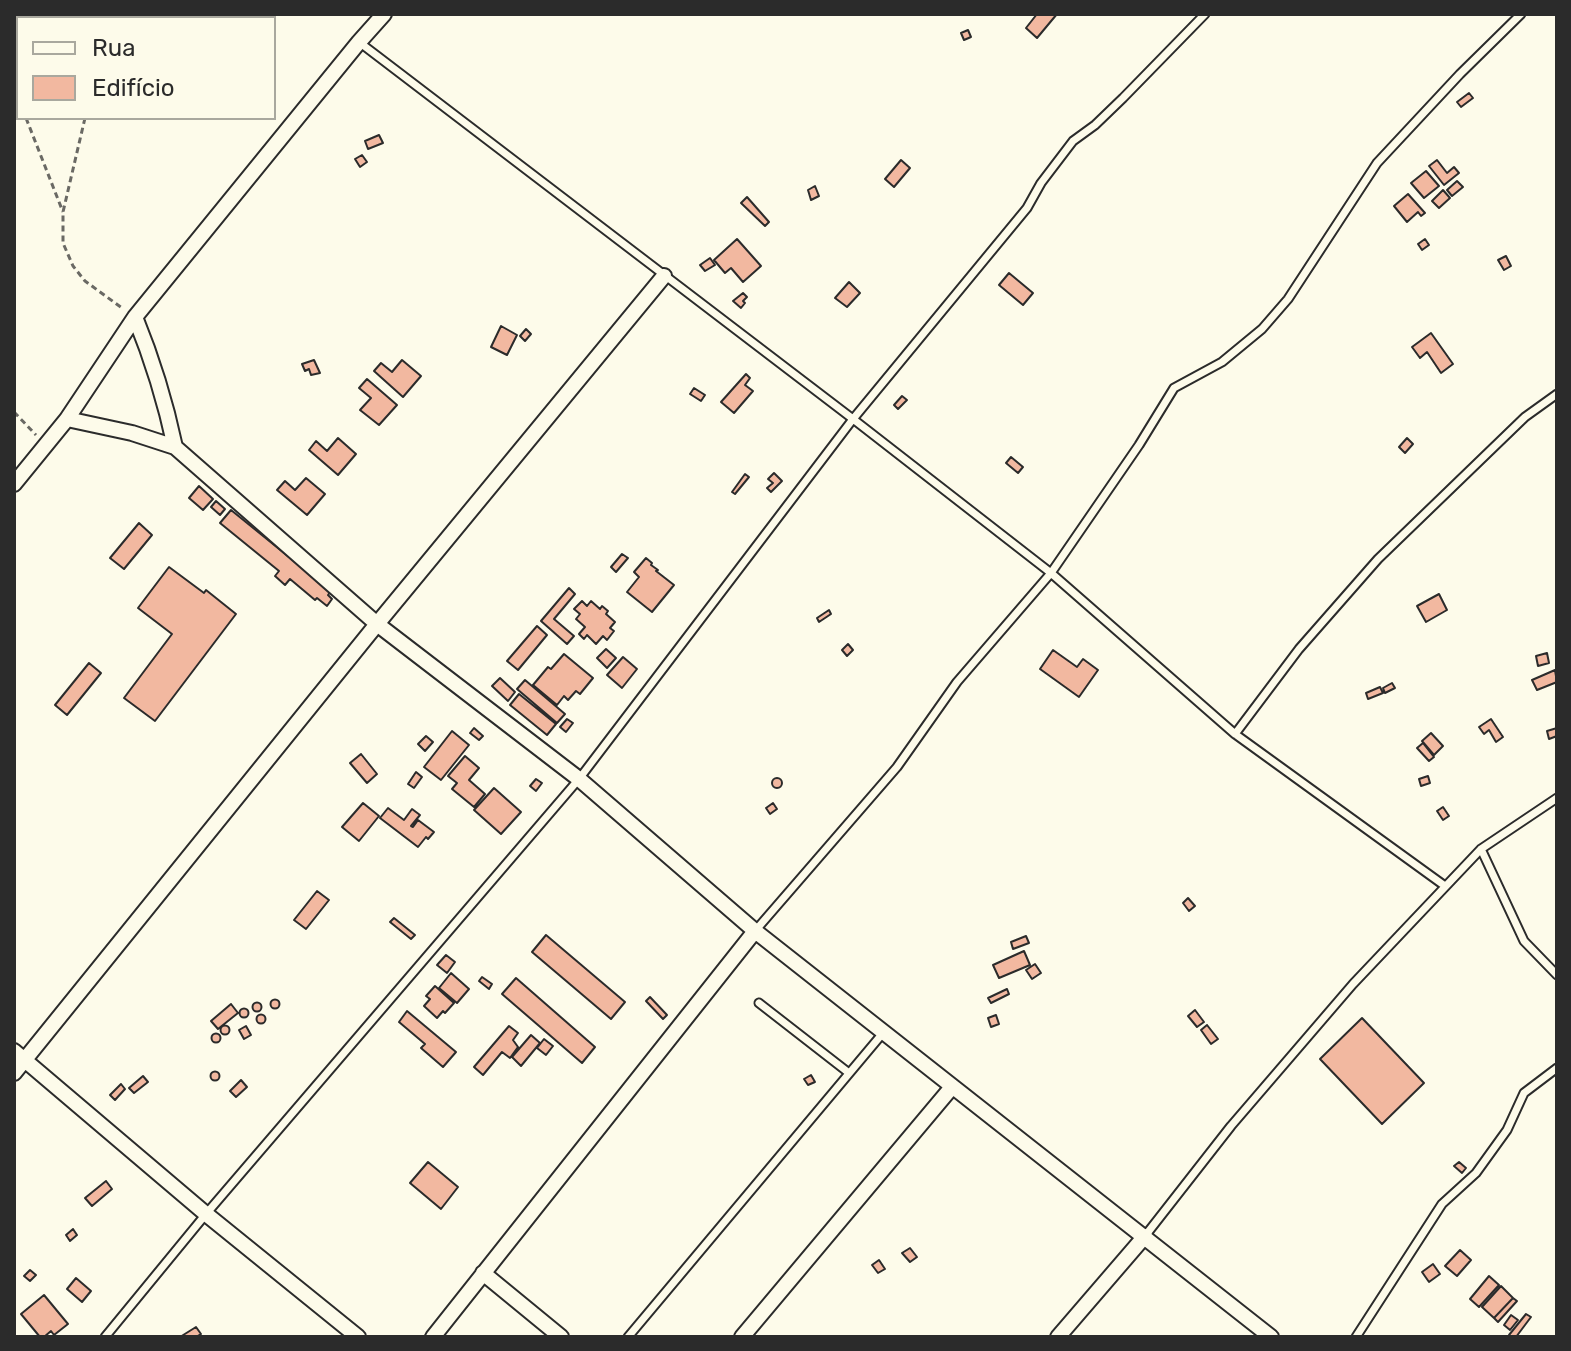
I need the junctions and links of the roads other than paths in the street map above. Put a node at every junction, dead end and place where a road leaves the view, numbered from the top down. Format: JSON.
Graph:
{"nodes":[{"id":1,"x":384,"y":14,"type":"edge"},
{"id":2,"x":1205,"y":14,"type":"edge"},
{"id":3,"x":1521,"y":14,"type":"edge"},
{"id":4,"x":359,"y":42,"type":"junction"},
{"id":5,"x":664,"y":276,"type":"junction"},
{"id":6,"x":135,"y":317,"type":"junction"},
{"id":7,"x":1557,"y":394,"type":"edge"},
{"id":8,"x":67,"y":419,"type":"junction"},
{"id":9,"x":853,"y":419,"type":"junction"},
{"id":10,"x":175,"y":447,"type":"junction"},
{"id":11,"x":14,"y":484,"type":"edge"},
{"id":12,"x":1051,"y":573,"type":"junction"},
{"id":13,"x":377,"y":624,"type":"junction"},
{"id":14,"x":1235,"y":734,"type":"junction"},
{"id":15,"x":579,"y":779,"type":"junction"},
{"id":16,"x":1557,"y":798,"type":"edge"},
{"id":17,"x":1481,"y":849,"type":"junction"},
{"id":18,"x":1445,"y":886,"type":"junction"},
{"id":19,"x":755,"y":931,"type":"junction"},
{"id":20,"x":1557,"y":975,"type":"edge"},
{"id":21,"x":759,"y":1003,"type":"dead end"},
{"id":22,"x":883,"y":1033,"type":"junction"},
{"id":23,"x":20,"y":1055,"type":"edge"},
{"id":24,"x":1557,"y":1068,"type":"edge"},
{"id":25,"x":14,"y":1073,"type":"edge"},
{"id":26,"x":849,"y":1073,"type":"junction"},
{"id":27,"x":952,"y":1087,"type":"junction"},
{"id":28,"x":206,"y":1214,"type":"junction"},
{"id":29,"x":1145,"y":1236,"type":"junction"},
{"id":30,"x":483,"y":1273,"type":"junction"},
{"id":31,"x":105,"y":1337,"type":"edge"},
{"id":32,"x":358,"y":1337,"type":"edge"},
{"id":33,"x":433,"y":1337,"type":"edge"},
{"id":34,"x":561,"y":1337,"type":"edge"},
{"id":35,"x":628,"y":1337,"type":"edge"},
{"id":36,"x":742,"y":1337,"type":"edge"},
{"id":37,"x":1058,"y":1337,"type":"edge"},
{"id":38,"x":1271,"y":1337,"type":"edge"},
{"id":39,"x":1356,"y":1337,"type":"edge"}],
"edges":[{"from":1,"to":4,"type":"street"},
{"from":2,"to":9,"type":"lane"},
{"from":3,"to":12,"type":"lane"},
{"from":4,"to":5,"type":"lane"},
{"from":4,"to":6,"type":"street"},
{"from":5,"to":9,"type":"lane"},
{"from":5,"to":13,"type":"street"},
{"from":6,"to":8,"type":"street"},
{"from":6,"to":10,"type":"street"},
{"from":7,"to":14,"type":"lane"},
{"from":8,"to":10,"type":"street"},
{"from":8,"to":11,"type":"street"},
{"from":9,"to":12,"type":"lane"},
{"from":9,"to":15,"type":"lane"},
{"from":10,"to":13,"type":"street"},
{"from":12,"to":14,"type":"lane"},
{"from":12,"to":19,"type":"lane"},
{"from":13,"to":15,"type":"street"},
{"from":13,"to":23,"type":"street"},
{"from":14,"to":18,"type":"lane"},
{"from":15,"to":19,"type":"street"},
{"from":15,"to":28,"type":"lane"},
{"from":16,"to":17,"type":"lane"},
{"from":17,"to":18,"type":"lane"},
{"from":17,"to":20,"type":"lane"},
{"from":18,"to":29,"type":"lane"},
{"from":19,"to":22,"type":"street"},
{"from":19,"to":30,"type":"street"},
{"from":21,"to":26,"type":"lane"},
{"from":22,"to":26,"type":"lane"},
{"from":22,"to":27,"type":"street"},
{"from":23,"to":25,"type":"street"},
{"from":23,"to":28,"type":"street"},
{"from":24,"to":39,"type":"lane"},
{"from":26,"to":35,"type":"lane"},
{"from":27,"to":29,"type":"street"},
{"from":27,"to":36,"type":"street"},
{"from":28,"to":31,"type":"lane"},
{"from":28,"to":32,"type":"street"},
{"from":29,"to":37,"type":"street"},
{"from":29,"to":38,"type":"street"},
{"from":30,"to":33,"type":"street"},
{"from":30,"to":34,"type":"street"}]}
